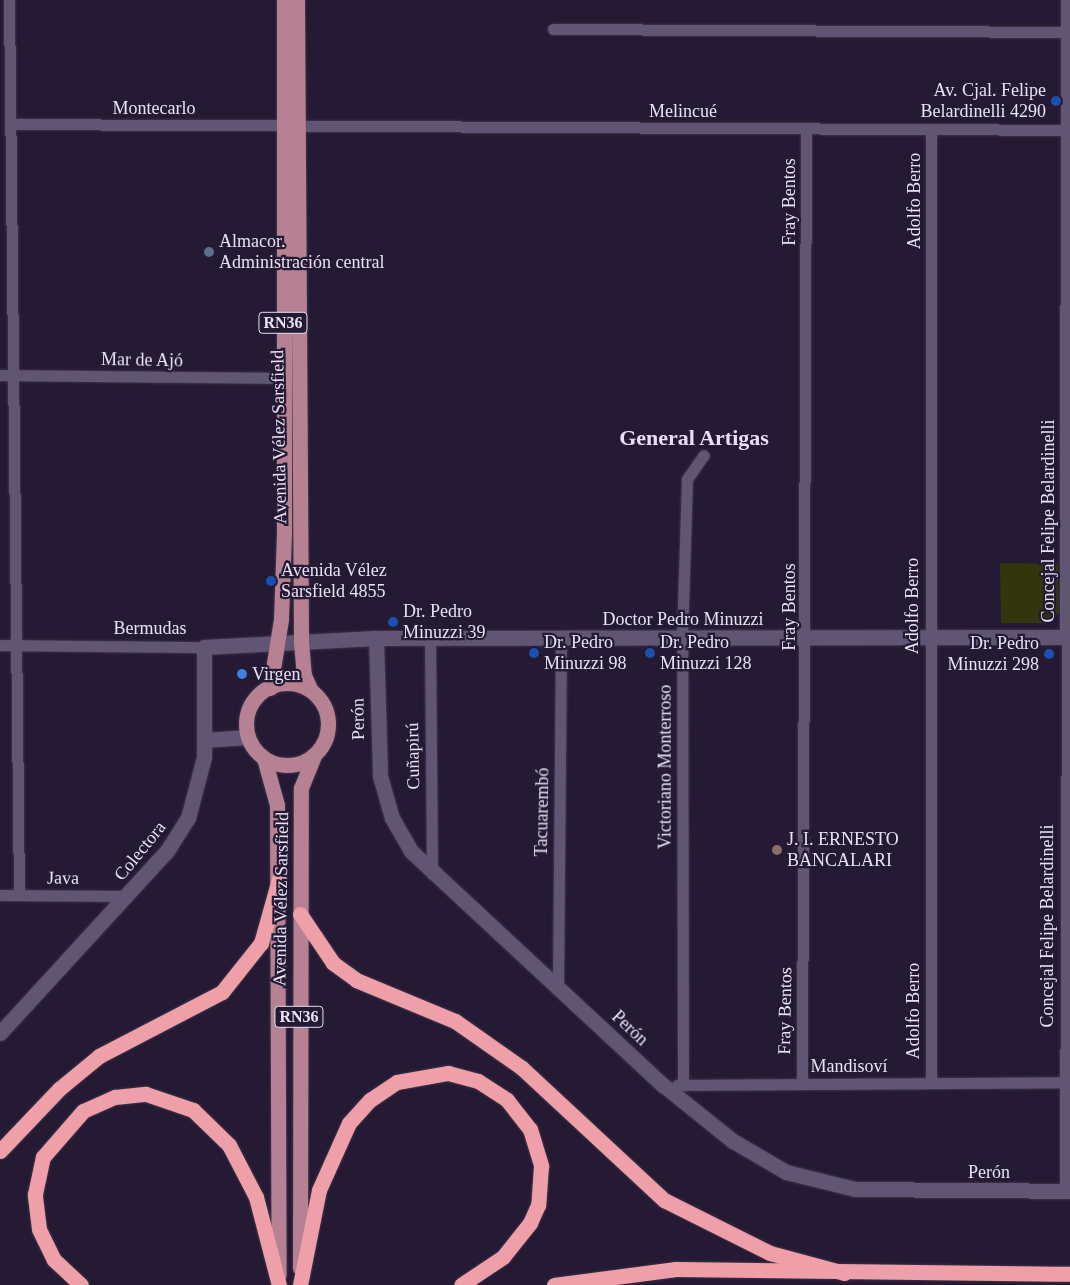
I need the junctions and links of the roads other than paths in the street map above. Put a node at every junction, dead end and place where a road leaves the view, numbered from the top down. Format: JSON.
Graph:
{"nodes":[{"id":1,"x":9,"y":0,"type":"edge"},
{"id":2,"x":284,"y":0,"type":"edge"},
{"id":3,"x":297,"y":0,"type":"edge"},
{"id":4,"x":1068,"y":0,"type":"edge"},
{"id":5,"x":553,"y":29,"type":"dead end"},
{"id":6,"x":1068,"y":32,"type":"junction"},
{"id":7,"x":11,"y":124,"type":"junction"},
{"id":8,"x":290,"y":127,"type":"junction"},
{"id":9,"x":806,"y":129,"type":"junction"},
{"id":10,"x":931,"y":130,"type":"junction"},
{"id":11,"x":1069,"y":130,"type":"edge"},
{"id":12,"x":1069,"y":248,"type":"edge"},
{"id":13,"x":6,"y":251,"type":"edge"},
{"id":14,"x":0,"y":375,"type":"edge"},
{"id":15,"x":13,"y":375,"type":"junction"},
{"id":16,"x":283,"y":378,"type":"junction"},
{"id":17,"x":704,"y":455,"type":"dead end"},
{"id":18,"x":1068,"y":457,"type":"edge"},
{"id":19,"x":1068,"y":478,"type":"edge"},
{"id":20,"x":376,"y":638,"type":"junction"},
{"id":21,"x":430,"y":638,"type":"junction"},
{"id":22,"x":561,"y":638,"type":"junction"},
{"id":23,"x":682,"y":638,"type":"junction"},
{"id":24,"x":806,"y":638,"type":"junction"},
{"id":25,"x":929,"y":638,"type":"junction"},
{"id":26,"x":1067,"y":638,"type":"junction"},
{"id":27,"x":300,"y":642,"type":"junction"},
{"id":28,"x":0,"y":645,"type":"edge"},
{"id":29,"x":16,"y":645,"type":"junction"},
{"id":30,"x":278,"y":645,"type":"junction"},
{"id":31,"x":204,"y":647,"type":"junction"},
{"id":32,"x":270,"y":688,"type":"junction"},
{"id":33,"x":311,"y":691,"type":"junction"},
{"id":34,"x":1068,"y":719,"type":"edge"},
{"id":35,"x":248,"y":737,"type":"junction"},
{"id":36,"x":204,"y":740,"type":"junction"},
{"id":37,"x":314,"y":755,"type":"junction"},
{"id":38,"x":264,"y":758,"type":"junction"},
{"id":39,"x":1068,"y":862,"type":"edge"},
{"id":40,"x":432,"y":874,"type":"junction"},
{"id":41,"x":279,"y":879,"type":"junction"},
{"id":42,"x":0,"y":895,"type":"edge"},
{"id":43,"x":20,"y":895,"type":"junction"},
{"id":44,"x":126,"y":896,"type":"junction"},
{"id":45,"x":300,"y":914,"type":"junction"},
{"id":46,"x":558,"y":986,"type":"junction"},
{"id":47,"x":0,"y":1033,"type":"edge"},
{"id":48,"x":1066,"y":1082,"type":"junction"},
{"id":49,"x":931,"y":1083,"type":"junction"},
{"id":50,"x":802,"y":1084,"type":"junction"},
{"id":51,"x":663,"y":1085,"type":"junction"},
{"id":52,"x":683,"y":1085,"type":"junction"},
{"id":53,"x":0,"y":1151,"type":"edge"},
{"id":54,"x":1068,"y":1191,"type":"edge"},
{"id":55,"x":844,"y":1272,"type":"junction"},
{"id":56,"x":1070,"y":1274,"type":"edge"},
{"id":57,"x":279,"y":1284,"type":"edge"},
{"id":58,"x":300,"y":1284,"type":"edge"},
{"id":59,"x":80,"y":1285,"type":"edge"},
{"id":60,"x":461,"y":1285,"type":"edge"},
{"id":61,"x":554,"y":1285,"type":"edge"}],
"edges":[{"from":1,"to":7,"type":"street"},
{"from":2,"to":8,"type":"main road","name":"Avenida Vélez Sarsfield","number":"RN36"},
{"from":3,"to":8,"type":"main road","name":"Avenida Vélez Sarsfield","number":"RN36"},
{"from":4,"to":6,"type":"main road","name":"Concejal Felipe Belardinelli"},
{"from":5,"to":6,"type":"street"},
{"from":6,"to":11,"type":"main road","name":"Concejal Felipe Belardinelli"},
{"from":7,"to":8,"type":"street","name":"Montecarlo"},
{"from":7,"to":13,"type":"street"},
{"from":8,"to":9,"type":"street","name":"Melincué"},
{"from":8,"to":16,"type":"main road","name":"Avenida Vélez Sarsfield","number":"RN36"},
{"from":8,"to":27,"type":"main road","name":"Avenida Vélez Sarsfield","number":"RN36"},
{"from":9,"to":10,"type":"street","name":"Melincué"},
{"from":9,"to":24,"type":"street","name":"Fray Bentos"},
{"from":10,"to":11,"type":"street","name":"Melincué"},
{"from":10,"to":25,"type":"street","name":"Adolfo Berro"},
{"from":11,"to":12,"type":"main road","name":"Concejal Felipe Belardinelli"},
{"from":12,"to":18,"type":"main road","name":"Concejal Felipe Belardinelli"},
{"from":13,"to":15,"type":"street"},
{"from":14,"to":15,"type":"street","name":"Mar de Ajó"},
{"from":15,"to":16,"type":"street","name":"Mar de Ajó"},
{"from":15,"to":29,"type":"street"},
{"from":16,"to":30,"type":"main road","name":"Avenida Vélez Sarsfield","number":"RN36"},
{"from":17,"to":23,"type":"street","name":"Victoriano Monterroso"},
{"from":18,"to":19,"type":"main road","name":"Concejal Felipe Belardinelli"},
{"from":19,"to":26,"type":"main road","name":"Concejal Felipe Belardinelli"},
{"from":20,"to":21,"type":"main road","name":"Doctor Pedro Minuzzi"},
{"from":20,"to":27,"type":"main road","name":"Doctor Pedro Minuzzi"},
{"from":20,"to":40,"type":"main road","name":"Perón"},
{"from":21,"to":22,"type":"main road","name":"Doctor Pedro Minuzzi"},
{"from":21,"to":40,"type":"street","name":"Cuñapirú"},
{"from":22,"to":23,"type":"main road","name":"Doctor Pedro Minuzzi"},
{"from":22,"to":46,"type":"street","name":"Tacuarembó"},
{"from":23,"to":24,"type":"main road","name":"Doctor Pedro Minuzzi"},
{"from":23,"to":52,"type":"street","name":"Victoriano Monterroso"},
{"from":24,"to":25,"type":"main road","name":"Doctor Pedro Minuzzi"},
{"from":24,"to":50,"type":"street","name":"Fray Bentos"},
{"from":25,"to":26,"type":"main road","name":"Doctor Pedro Minuzzi"},
{"from":25,"to":49,"type":"street","name":"Adolfo Berro"},
{"from":26,"to":34,"type":"street","name":"Concejal Felipe Belardinelli"},
{"from":27,"to":30,"type":"main road","name":"Bermudas"},
{"from":27,"to":33,"type":"main road","name":"Avenida Vélez Sarsfield","number":"RN36"},
{"from":28,"to":29,"type":"street","name":"Bermudas"},
{"from":29,"to":31,"type":"street","name":"Bermudas"},
{"from":29,"to":43,"type":"street"},
{"from":30,"to":31,"type":"main road","name":"Bermudas"},
{"from":30,"to":32,"type":"main road","name":"Avenida Vélez Sarsfield","number":"RN36"},
{"from":31,"to":36,"type":"main road","name":"Colectora"},
{"from":32,"to":33,"type":"main road"},
{"from":32,"to":35,"type":"main road"},
{"from":33,"to":37,"type":"main road","number":"RN36"},
{"from":34,"to":39,"type":"street","name":"Concejal Felipe Belardinelli"},
{"from":35,"to":36,"type":"main road"},
{"from":35,"to":38,"type":"main road","number":"RN36"},
{"from":36,"to":44,"type":"main road","name":"Colectora"},
{"from":37,"to":38,"type":"main road"},
{"from":37,"to":45,"type":"main road","name":"Avenida Vélez Sarsfield","number":"RN36"},
{"from":38,"to":41,"type":"main road","name":"Avenida Vélez Sarsfield","number":"RN36"},
{"from":39,"to":48,"type":"street","name":"Concejal Felipe Belardinelli"},
{"from":40,"to":46,"type":"main road","name":"Perón"},
{"from":41,"to":53,"type":"highway"},
{"from":41,"to":57,"type":"main road","name":"Avenida Vélez Sarsfield","number":"RN36"},
{"from":42,"to":43,"type":"street","name":"Java"},
{"from":43,"to":44,"type":"street","name":"Java"},
{"from":44,"to":47,"type":"main road","name":"Colectora"},
{"from":45,"to":55,"type":"highway"},
{"from":45,"to":58,"type":"main road","name":"Avenida Vélez Sarsfield","number":"RN36"},
{"from":46,"to":51,"type":"main road","name":"Perón"},
{"from":48,"to":49,"type":"street","name":"Mandisoví"},
{"from":48,"to":54,"type":"street","name":"Concejal Felipe Belardinelli"},
{"from":49,"to":50,"type":"street","name":"Mandisoví"},
{"from":50,"to":52,"type":"street","name":"Mandisoví"},
{"from":51,"to":52,"type":"street","name":"Mandisoví"},
{"from":51,"to":54,"type":"main road","name":"Perón"},
{"from":55,"to":56,"type":"highway"},
{"from":55,"to":61,"type":"highway"},
{"from":57,"to":59,"type":"highway"},
{"from":58,"to":60,"type":"highway"}]}
